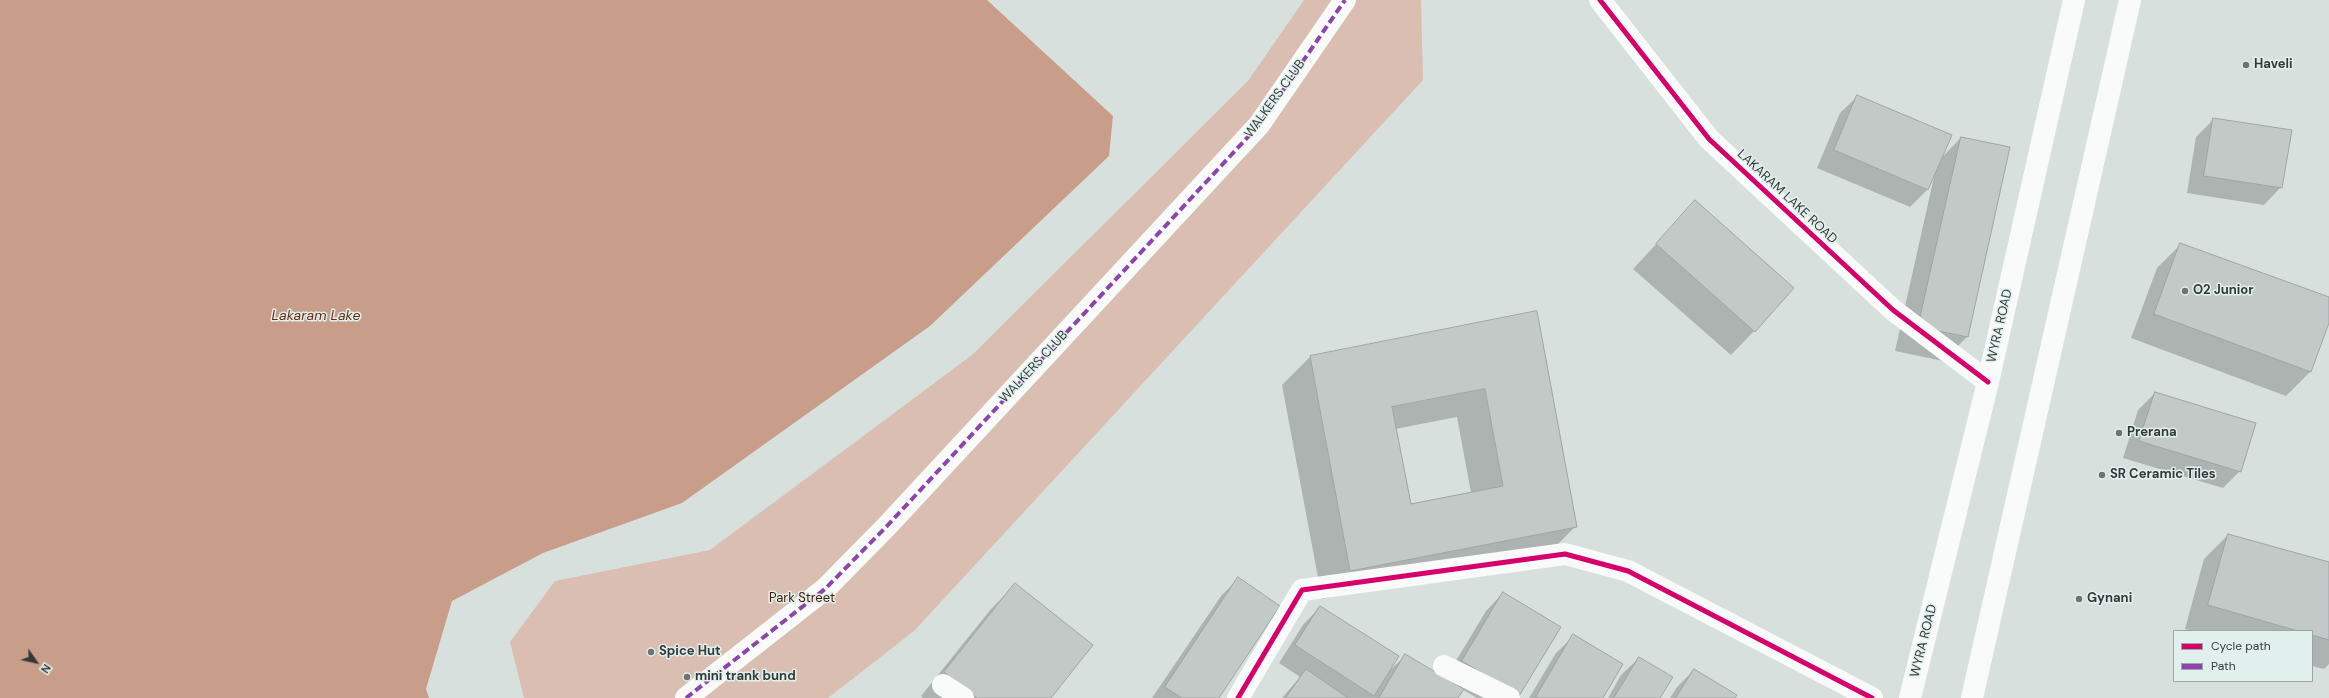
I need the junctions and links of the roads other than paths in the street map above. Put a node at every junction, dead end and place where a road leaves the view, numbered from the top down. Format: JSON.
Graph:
{"nodes":[{"id":1,"x":1345,"y":0,"type":"edge"},
{"id":2,"x":1600,"y":0,"type":"edge"},
{"id":3,"x":2074,"y":0,"type":"edge"},
{"id":4,"x":2130,"y":0,"type":"edge"},
{"id":5,"x":1988,"y":382,"type":"junction"},
{"id":6,"x":1444,"y":666,"type":"dead end"},
{"id":7,"x":943,"y":685,"type":"dead end"},
{"id":8,"x":686,"y":698,"type":"edge"},
{"id":9,"x":963,"y":698,"type":"edge"},
{"id":10,"x":1238,"y":698,"type":"edge"},
{"id":11,"x":1508,"y":698,"type":"edge"},
{"id":12,"x":1872,"y":698,"type":"edge"},
{"id":13,"x":1910,"y":698,"type":"edge"},
{"id":14,"x":1972,"y":698,"type":"edge"}],
"edges":[{"from":1,"to":8,"type":"street","name":"WALKERS CLUB"},
{"from":2,"to":5,"type":"street","name":"LAKARAM LAKE ROAD"},
{"from":3,"to":5,"type":"street","name":"WYRA ROAD"},
{"from":4,"to":14,"type":"street"},
{"from":5,"to":13,"type":"street","name":"WYRA ROAD"},
{"from":6,"to":11,"type":"street"},
{"from":7,"to":9,"type":"street"},
{"from":10,"to":12,"type":"street"}]}
